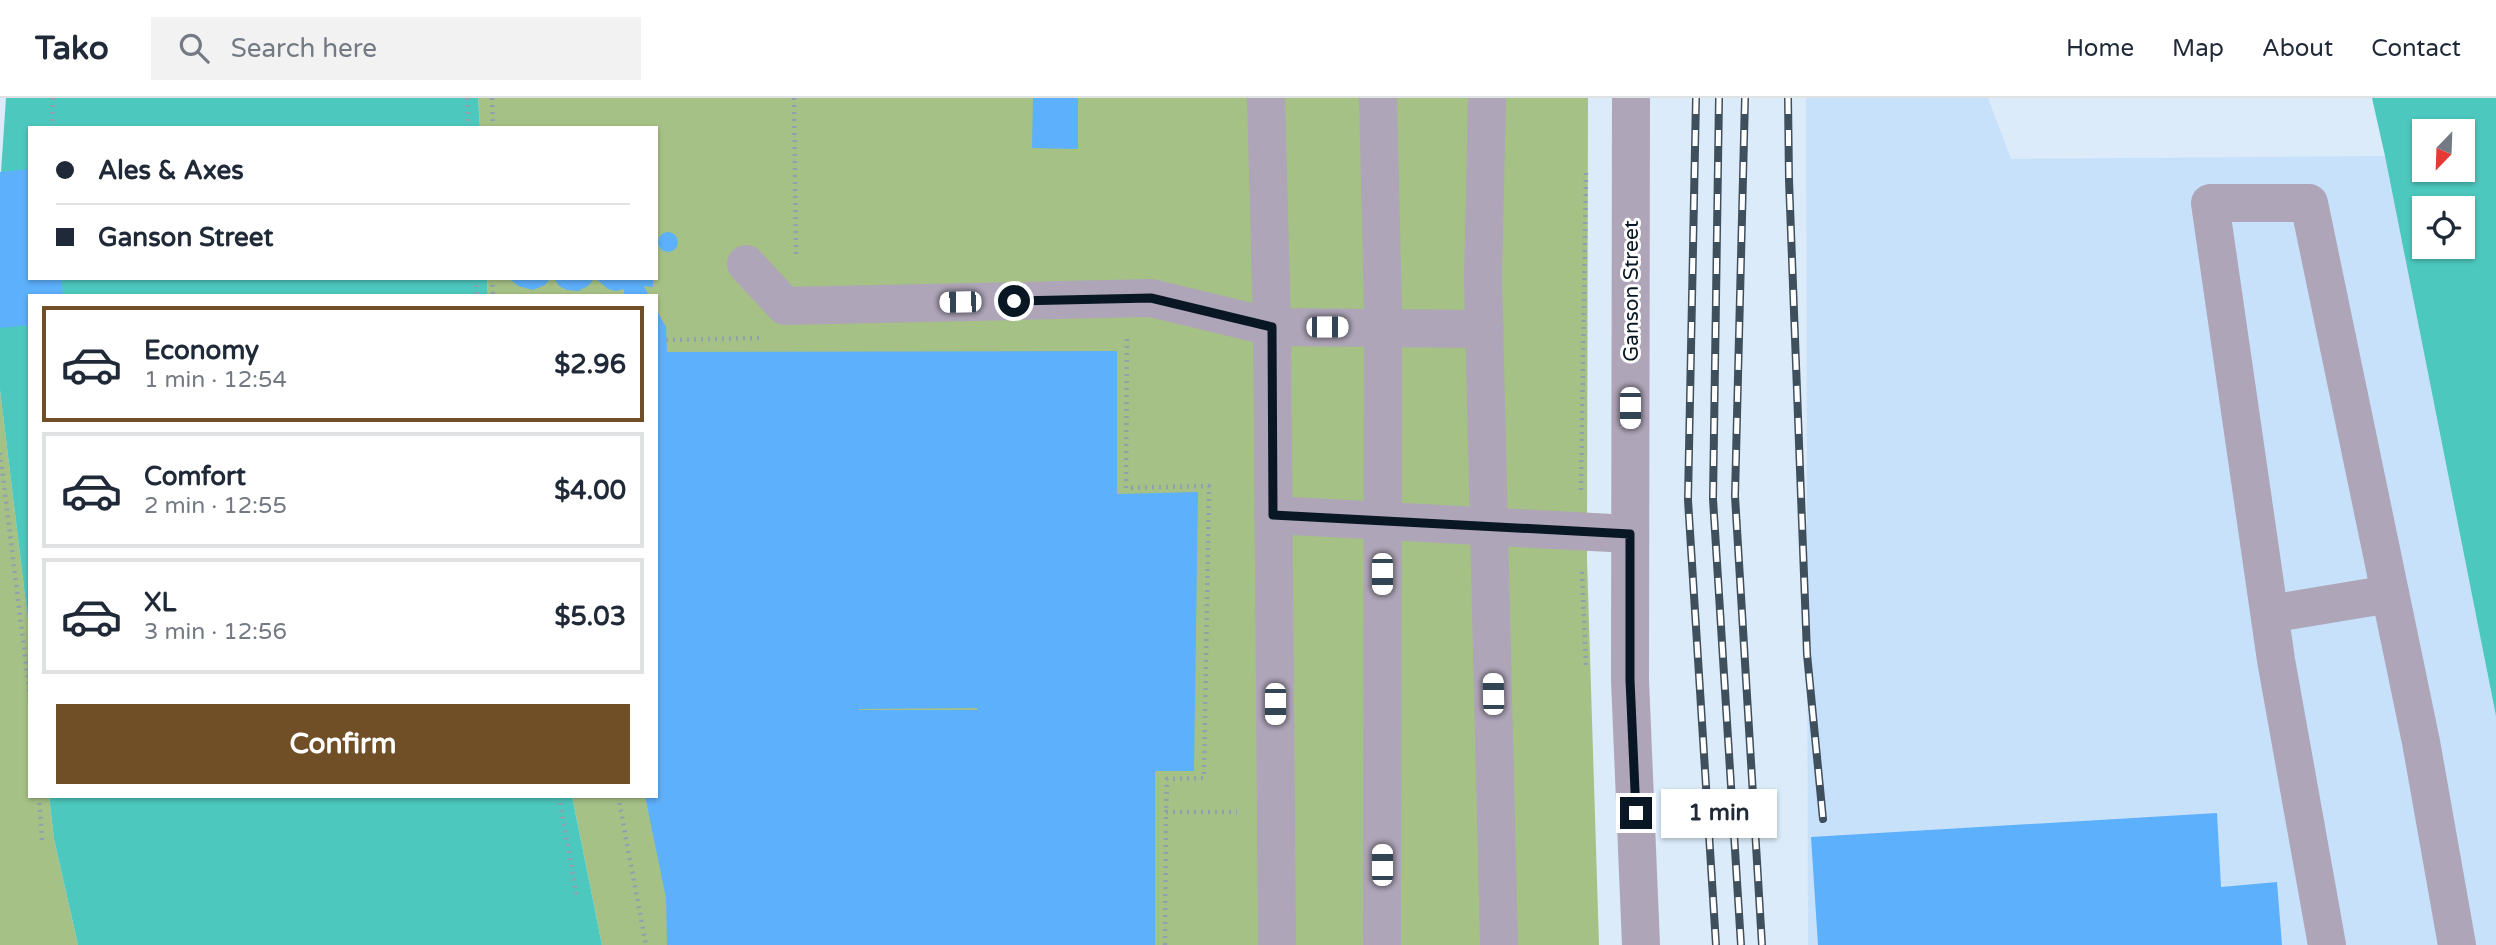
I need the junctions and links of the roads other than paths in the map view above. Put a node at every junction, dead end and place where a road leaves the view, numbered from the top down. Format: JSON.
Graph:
{"nodes":[{"id":1,"x":1266,"y":98,"type":"edge"},
{"id":2,"x":1378,"y":98,"type":"edge"},
{"id":3,"x":1487,"y":98,"type":"edge"},
{"id":4,"x":1631,"y":98,"type":"edge"},
{"id":5,"x":746,"y":264,"type":"dead end"},
{"id":6,"x":1272,"y":327,"type":"junction"},
{"id":7,"x":1383,"y":327,"type":"junction"},
{"id":8,"x":1485,"y":329,"type":"junction"},
{"id":9,"x":1273,"y":515,"type":"junction"},
{"id":10,"x":1382,"y":520,"type":"junction"},
{"id":11,"x":1489,"y":526,"type":"junction"},
{"id":12,"x":1630,"y":534,"type":"junction"},
{"id":13,"x":2390,"y":594,"type":"junction"},
{"id":14,"x":2270,"y":614,"type":"junction"},
{"id":15,"x":1277,"y":945,"type":"edge"},
{"id":16,"x":1382,"y":945,"type":"edge"},
{"id":17,"x":1499,"y":945,"type":"edge"},
{"id":18,"x":1642,"y":945,"type":"edge"},
{"id":19,"x":2327,"y":945,"type":"edge"},
{"id":20,"x":2457,"y":945,"type":"edge"}],
"edges":[{"from":1,"to":6,"type":"street"},
{"from":2,"to":7,"type":"street"},
{"from":3,"to":8,"type":"street"},
{"from":4,"to":12,"type":"street","name":"Ganson Street"},
{"from":5,"to":6,"type":"street"},
{"from":6,"to":7,"type":"street"},
{"from":6,"to":9,"type":"street"},
{"from":7,"to":8,"type":"street"},
{"from":7,"to":10,"type":"street"},
{"from":8,"to":11,"type":"street"},
{"from":9,"to":10,"type":"street"},
{"from":9,"to":15,"type":"street"},
{"from":10,"to":11,"type":"street"},
{"from":10,"to":16,"type":"street"},
{"from":11,"to":12,"type":"street"},
{"from":11,"to":17,"type":"street"},
{"from":12,"to":18,"type":"street","name":"Ganson Street"},
{"from":13,"to":14,"type":"street"},
{"from":13,"to":14,"type":"street"},
{"from":13,"to":20,"type":"street"},
{"from":14,"to":19,"type":"street"}]}
